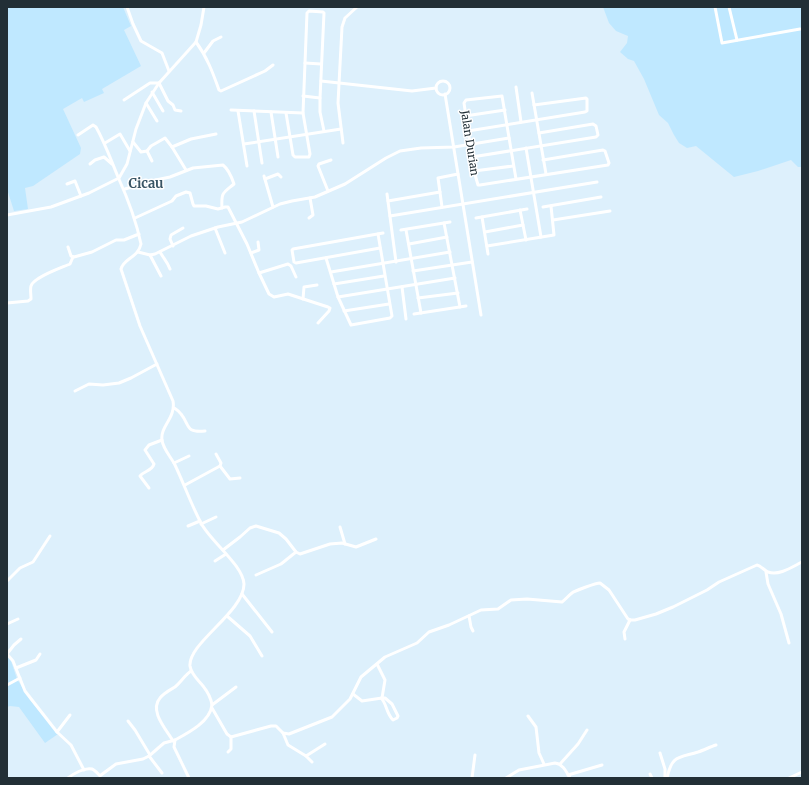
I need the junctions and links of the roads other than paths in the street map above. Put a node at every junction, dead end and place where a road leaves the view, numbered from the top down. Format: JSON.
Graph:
{"nodes":[{"id":1,"x":127,"y":7,"type":"edge"},
{"id":2,"x":204,"y":7,"type":"edge"},
{"id":3,"x":357,"y":7,"type":"edge"},
{"id":4,"x":715,"y":7,"type":"edge"},
{"id":5,"x":729,"y":7,"type":"edge"},
{"id":6,"x":800,"y":29,"type":"dead end"},
{"id":7,"x":221,"y":37,"type":"dead end"},
{"id":8,"x":737,"y":40,"type":"junction"},
{"id":9,"x":196,"y":42,"type":"junction"},
{"id":10,"x":204,"y":54,"type":"junction"},
{"id":11,"x":305,"y":62,"type":"junction"},
{"id":12,"x":322,"y":64,"type":"junction"},
{"id":13,"x":273,"y":65,"type":"dead end"},
{"id":14,"x":169,"y":71,"type":"junction"},
{"id":15,"x":321,"y":81,"type":"junction"},
{"id":16,"x":338,"y":82,"type":"junction"},
{"id":17,"x":159,"y":83,"type":"junction"},
{"id":18,"x":516,"y":87,"type":"dead end"},
{"id":19,"x":436,"y":88,"type":"junction"},
{"id":20,"x":152,"y":92,"type":"junction"},
{"id":21,"x":532,"y":93,"type":"dead end"},
{"id":22,"x":445,"y":94,"type":"junction"},
{"id":23,"x":303,"y":96,"type":"junction"},
{"id":24,"x":320,"y":98,"type":"junction"},
{"id":25,"x":124,"y":100,"type":"dead end"},
{"id":26,"x":146,"y":103,"type":"junction"},
{"id":27,"x":534,"y":105,"type":"junction"},
{"id":28,"x":231,"y":110,"type":"dead end"},
{"id":29,"x":238,"y":110,"type":"junction"},
{"id":30,"x":505,"y":110,"type":"junction"},
{"id":31,"x":163,"y":111,"type":"dead end"},
{"id":32,"x":181,"y":111,"type":"dead end"},
{"id":33,"x":254,"y":111,"type":"junction"},
{"id":34,"x":270,"y":112,"type":"junction"},
{"id":35,"x":286,"y":113,"type":"junction"},
{"id":36,"x":303,"y":113,"type":"junction"},
{"id":37,"x":466,"y":116,"type":"junction"},
{"id":38,"x":536,"y":120,"type":"junction"},
{"id":39,"x":157,"y":121,"type":"dead end"},
{"id":40,"x":521,"y":122,"type":"junction"},
{"id":41,"x":507,"y":125,"type":"junction"},
{"id":42,"x":341,"y":129,"type":"junction"},
{"id":43,"x":324,"y":131,"type":"junction"},
{"id":44,"x":468,"y":131,"type":"junction"},
{"id":45,"x":539,"y":133,"type":"junction"},
{"id":46,"x":216,"y":134,"type":"dead end"},
{"id":47,"x":307,"y":134,"type":"junction"},
{"id":48,"x":78,"y":135,"type":"dead end"},
{"id":49,"x":290,"y":137,"type":"junction"},
{"id":50,"x":509,"y":138,"type":"junction"},
{"id":51,"x":275,"y":139,"type":"junction"},
{"id":52,"x":105,"y":142,"type":"junction"},
{"id":53,"x":133,"y":142,"type":"junction"},
{"id":54,"x":259,"y":142,"type":"junction"},
{"id":55,"x":343,"y":143,"type":"dead end"},
{"id":56,"x":244,"y":144,"type":"junction"},
{"id":57,"x":471,"y":144,"type":"junction"},
{"id":58,"x":541,"y":146,"type":"junction"},
{"id":59,"x":172,"y":147,"type":"junction"},
{"id":60,"x":454,"y":147,"type":"junction"},
{"id":61,"x":526,"y":148,"type":"junction"},
{"id":62,"x":130,"y":151,"type":"junction"},
{"id":63,"x":147,"y":151,"type":"junction"},
{"id":64,"x":511,"y":151,"type":"junction"},
{"id":65,"x":278,"y":157,"type":"dead end"},
{"id":66,"x":472,"y":157,"type":"junction"},
{"id":67,"x":331,"y":160,"type":"dead end"},
{"id":68,"x":543,"y":160,"type":"junction"},
{"id":69,"x":152,"y":161,"type":"dead end"},
{"id":70,"x":262,"y":163,"type":"dead end"},
{"id":71,"x":90,"y":164,"type":"dead end"},
{"id":72,"x":247,"y":166,"type":"dead end"},
{"id":73,"x":513,"y":166,"type":"junction"},
{"id":74,"x":114,"y":167,"type":"junction"},
{"id":75,"x":186,"y":170,"type":"junction"},
{"id":76,"x":474,"y":171,"type":"junction"},
{"id":77,"x":458,"y":174,"type":"junction"},
{"id":78,"x":546,"y":174,"type":"junction"},
{"id":79,"x":281,"y":177,"type":"dead end"},
{"id":80,"x":531,"y":177,"type":"junction"},
{"id":81,"x":119,"y":178,"type":"junction"},
{"id":82,"x":516,"y":179,"type":"junction"},
{"id":83,"x":597,"y":182,"type":"dead end"},
{"id":84,"x":67,"y":184,"type":"dead end"},
{"id":85,"x":125,"y":189,"type":"junction"},
{"id":86,"x":328,"y":191,"type":"junction"},
{"id":87,"x":440,"y":192,"type":"junction"},
{"id":88,"x":533,"y":192,"type":"junction"},
{"id":89,"x":387,"y":194,"type":"dead end"},
{"id":90,"x":81,"y":196,"type":"junction"},
{"id":91,"x":601,"y":197,"type":"dead end"},
{"id":92,"x":310,"y":198,"type":"junction"},
{"id":93,"x":388,"y":201,"type":"junction"},
{"id":94,"x":463,"y":204,"type":"junction"},
{"id":95,"x":551,"y":206,"type":"junction"},
{"id":96,"x":273,"y":207,"type":"junction"},
{"id":97,"x":442,"y":207,"type":"junction"},
{"id":98,"x":543,"y":207,"type":"dead end"},
{"id":99,"x":222,"y":208,"type":"junction"},
{"id":100,"x":527,"y":209,"type":"dead end"},
{"id":101,"x":520,"y":210,"type":"junction"},
{"id":102,"x":610,"y":211,"type":"dead end"},
{"id":103,"x":7,"y":215,"type":"edge"},
{"id":104,"x":390,"y":216,"type":"junction"},
{"id":105,"x":482,"y":217,"type":"junction"},
{"id":106,"x":135,"y":218,"type":"junction"},
{"id":107,"x":309,"y":218,"type":"dead end"},
{"id":108,"x":476,"y":218,"type":"dead end"},
{"id":109,"x":553,"y":220,"type":"junction"},
{"id":110,"x":450,"y":222,"type":"dead end"},
{"id":111,"x":236,"y":223,"type":"junction"},
{"id":112,"x":444,"y":223,"type":"junction"},
{"id":113,"x":523,"y":225,"type":"junction"},
{"id":114,"x":183,"y":228,"type":"dead end"},
{"id":115,"x":215,"y":228,"type":"junction"},
{"id":116,"x":401,"y":230,"type":"dead end"},
{"id":117,"x":406,"y":230,"type":"junction"},
{"id":118,"x":485,"y":232,"type":"junction"},
{"id":119,"x":384,"y":233,"type":"dead end"},
{"id":120,"x":139,"y":234,"type":"junction"},
{"id":121,"x":378,"y":234,"type":"junction"},
{"id":122,"x":447,"y":237,"type":"junction"},
{"id":123,"x":541,"y":237,"type":"junction"},
{"id":124,"x":526,"y":240,"type":"junction"},
{"id":125,"x":258,"y":242,"type":"dead end"},
{"id":126,"x":408,"y":244,"type":"junction"},
{"id":127,"x":173,"y":246,"type":"junction"},
{"id":128,"x":487,"y":246,"type":"junction"},
{"id":129,"x":68,"y":247,"type":"dead end"},
{"id":130,"x":380,"y":248,"type":"junction"},
{"id":131,"x":138,"y":252,"type":"junction"},
{"id":132,"x":160,"y":252,"type":"junction"},
{"id":133,"x":450,"y":252,"type":"junction"},
{"id":134,"x":225,"y":253,"type":"dead end"},
{"id":135,"x":251,"y":253,"type":"junction"},
{"id":136,"x":488,"y":254,"type":"dead end"},
{"id":137,"x":150,"y":255,"type":"junction"},
{"id":138,"x":73,"y":257,"type":"junction"},
{"id":139,"x":326,"y":258,"type":"junction"},
{"id":140,"x":411,"y":259,"type":"junction"},
{"id":141,"x":396,"y":262,"type":"junction"},
{"id":142,"x":472,"y":262,"type":"junction"},
{"id":143,"x":382,"y":263,"type":"junction"},
{"id":144,"x":453,"y":265,"type":"junction"},
{"id":145,"x":170,"y":269,"type":"dead end"},
{"id":146,"x":413,"y":271,"type":"junction"},
{"id":147,"x":331,"y":272,"type":"junction"},
{"id":148,"x":259,"y":273,"type":"junction"},
{"id":149,"x":161,"y":276,"type":"dead end"},
{"id":150,"x":384,"y":276,"type":"junction"},
{"id":151,"x":296,"y":277,"type":"dead end"},
{"id":152,"x":455,"y":278,"type":"junction"},
{"id":153,"x":334,"y":284,"type":"junction"},
{"id":154,"x":416,"y":284,"type":"junction"},
{"id":155,"x":317,"y":285,"type":"dead end"},
{"id":156,"x":402,"y":286,"type":"junction"},
{"id":157,"x":387,"y":289,"type":"junction"},
{"id":158,"x":458,"y":293,"type":"junction"},
{"id":159,"x":338,"y":297,"type":"junction"},
{"id":160,"x":418,"y":298,"type":"junction"},
{"id":161,"x":303,"y":299,"type":"junction"},
{"id":162,"x":7,"y":303,"type":"edge"},
{"id":163,"x":389,"y":304,"type":"junction"},
{"id":164,"x":466,"y":306,"type":"dead end"},
{"id":165,"x":460,"y":307,"type":"junction"},
{"id":166,"x":344,"y":311,"type":"junction"},
{"id":167,"x":421,"y":313,"type":"junction"},
{"id":168,"x":414,"y":314,"type":"dead end"},
{"id":169,"x":481,"y":315,"type":"dead end"},
{"id":170,"x":406,"y":319,"type":"dead end"},
{"id":171,"x":318,"y":323,"type":"dead end"},
{"id":172,"x":157,"y":364,"type":"junction"},
{"id":173,"x":75,"y":391,"type":"dead end"},
{"id":174,"x":174,"y":408,"type":"junction"},
{"id":175,"x":204,"y":431,"type":"dead end"},
{"id":176,"x":162,"y":440,"type":"junction"},
{"id":177,"x":216,"y":454,"type":"dead end"},
{"id":178,"x":189,"y":456,"type":"dead end"},
{"id":179,"x":174,"y":463,"type":"junction"},
{"id":180,"x":220,"y":466,"type":"junction"},
{"id":181,"x":240,"y":478,"type":"dead end"},
{"id":182,"x":185,"y":485,"type":"junction"},
{"id":183,"x":149,"y":488,"type":"dead end"},
{"id":184,"x":216,"y":517,"type":"dead end"},
{"id":185,"x":200,"y":522,"type":"junction"},
{"id":186,"x":188,"y":526,"type":"dead end"},
{"id":187,"x":340,"y":527,"type":"dead end"},
{"id":188,"x":50,"y":536,"type":"dead end"},
{"id":189,"x":376,"y":539,"type":"dead end"},
{"id":190,"x":345,"y":544,"type":"junction"},
{"id":191,"x":223,"y":550,"type":"junction"},
{"id":192,"x":296,"y":552,"type":"junction"},
{"id":193,"x":226,"y":554,"type":"junction"},
{"id":194,"x":215,"y":561,"type":"dead end"},
{"id":195,"x":802,"y":562,"type":"edge"},
{"id":196,"x":766,"y":572,"type":"junction"},
{"id":197,"x":256,"y":574,"type":"dead end"},
{"id":198,"x":7,"y":581,"type":"edge"},
{"id":199,"x":242,"y":594,"type":"junction"},
{"id":200,"x":226,"y":616,"type":"junction"},
{"id":201,"x":469,"y":616,"type":"junction"},
{"id":202,"x":18,"y":619,"type":"dead end"},
{"id":203,"x":630,"y":620,"type":"junction"},
{"id":204,"x":7,"y":624,"type":"edge"},
{"id":205,"x":473,"y":631,"type":"dead end"},
{"id":206,"x":272,"y":632,"type":"dead end"},
{"id":207,"x":21,"y":639,"type":"dead end"},
{"id":208,"x":625,"y":639,"type":"dead end"},
{"id":209,"x":789,"y":643,"type":"dead end"},
{"id":210,"x":7,"y":654,"type":"edge"},
{"id":211,"x":40,"y":654,"type":"dead end"},
{"id":212,"x":262,"y":656,"type":"dead end"},
{"id":213,"x":377,"y":664,"type":"junction"},
{"id":214,"x":16,"y":668,"type":"junction"},
{"id":215,"x":191,"y":671,"type":"junction"},
{"id":216,"x":20,"y":678,"type":"junction"},
{"id":217,"x":7,"y":685,"type":"edge"},
{"id":218,"x":236,"y":687,"type":"dead end"},
{"id":219,"x":353,"y":694,"type":"junction"},
{"id":220,"x":382,"y":698,"type":"junction"},
{"id":221,"x":212,"y":707,"type":"junction"},
{"id":222,"x":70,"y":716,"type":"dead end"},
{"id":223,"x":528,"y":716,"type":"dead end"},
{"id":224,"x":128,"y":721,"type":"dead end"},
{"id":225,"x":587,"y":730,"type":"dead end"},
{"id":226,"x":57,"y":732,"type":"junction"},
{"id":227,"x":283,"y":733,"type":"junction"},
{"id":228,"x":231,"y":737,"type":"junction"},
{"id":229,"x":174,"y":740,"type":"junction"},
{"id":230,"x":325,"y":744,"type":"dead end"},
{"id":231,"x":716,"y":745,"type":"dead end"},
{"id":232,"x":228,"y":752,"type":"dead end"},
{"id":233,"x":660,"y":754,"type":"dead end"},
{"id":234,"x":475,"y":755,"type":"dead end"},
{"id":235,"x":149,"y":756,"type":"junction"},
{"id":236,"x":306,"y":756,"type":"junction"},
{"id":237,"x":312,"y":762,"type":"dead end"},
{"id":238,"x":544,"y":764,"type":"junction"},
{"id":239,"x":560,"y":764,"type":"junction"},
{"id":240,"x":602,"y":765,"type":"dead end"},
{"id":241,"x":84,"y":770,"type":"junction"},
{"id":242,"x":802,"y":772,"type":"edge"},
{"id":243,"x":162,"y":773,"type":"dead end"},
{"id":244,"x":650,"y":774,"type":"dead end"},
{"id":245,"x":569,"y":777,"type":"edge"},
{"id":246,"x":68,"y":778,"type":"edge"},
{"id":247,"x":189,"y":778,"type":"edge"},
{"id":248,"x":472,"y":778,"type":"edge"},
{"id":249,"x":506,"y":778,"type":"edge"},
{"id":250,"x":652,"y":778,"type":"edge"},
{"id":251,"x":666,"y":778,"type":"edge"},
{"id":252,"x":789,"y":778,"type":"edge"}],
"edges":[{"from":1,"to":14,"type":"street"},
{"from":2,"to":9,"type":"street"},
{"from":3,"to":16,"type":"street"},
{"from":4,"to":8,"type":"street"},
{"from":5,"to":8,"type":"street"},
{"from":6,"to":8,"type":"street"},
{"from":7,"to":10,"type":"street"},
{"from":9,"to":10,"type":"street"},
{"from":9,"to":14,"type":"street"},
{"from":10,"to":13,"type":"street"},
{"from":11,"to":12,"type":"street"},
{"from":11,"to":12,"type":"street"},
{"from":11,"to":23,"type":"street"},
{"from":12,"to":15,"type":"street"},
{"from":14,"to":17,"type":"street"},
{"from":15,"to":16,"type":"street"},
{"from":15,"to":24,"type":"street"},
{"from":16,"to":19,"type":"street"},
{"from":16,"to":42,"type":"street"},
{"from":17,"to":20,"type":"street"},
{"from":17,"to":25,"type":"street"},
{"from":17,"to":32,"type":"street"},
{"from":18,"to":40,"type":"street"},
{"from":19,"to":22,"type":"street"},
{"from":19,"to":22,"type":"street"},
{"from":20,"to":26,"type":"street"},
{"from":20,"to":31,"type":"street"},
{"from":21,"to":27,"type":"street"},
{"from":22,"to":60,"type":"street"},
{"from":23,"to":24,"type":"street"},
{"from":23,"to":36,"type":"street"},
{"from":24,"to":43,"type":"street"},
{"from":26,"to":39,"type":"street"},
{"from":26,"to":53,"type":"street"},
{"from":27,"to":38,"type":"street"},
{"from":27,"to":38,"type":"street"},
{"from":28,"to":29,"type":"street"},
{"from":29,"to":33,"type":"street"},
{"from":29,"to":56,"type":"street"},
{"from":30,"to":37,"type":"street"},
{"from":30,"to":37,"type":"street","name":"Jalan Durian"},
{"from":30,"to":41,"type":"street"},
{"from":33,"to":34,"type":"street"},
{"from":33,"to":54,"type":"street"},
{"from":34,"to":35,"type":"street"},
{"from":34,"to":51,"type":"street"},
{"from":35,"to":36,"type":"street"},
{"from":35,"to":49,"type":"street"},
{"from":36,"to":47,"type":"street"},
{"from":37,"to":44,"type":"street","name":"Jalan Durian"},
{"from":38,"to":40,"type":"street"},
{"from":38,"to":45,"type":"street"},
{"from":40,"to":41,"type":"street"},
{"from":41,"to":44,"type":"street"},
{"from":41,"to":50,"type":"street"},
{"from":42,"to":43,"type":"street"},
{"from":42,"to":55,"type":"street"},
{"from":43,"to":47,"type":"street"},
{"from":44,"to":57,"type":"street","name":"Jalan Durian"},
{"from":45,"to":58,"type":"street"},
{"from":45,"to":58,"type":"street"},
{"from":46,"to":59,"type":"street"},
{"from":47,"to":49,"type":"street"},
{"from":47,"to":49,"type":"street"},
{"from":48,"to":52,"type":"street"},
{"from":49,"to":51,"type":"street"},
{"from":50,"to":57,"type":"street"},
{"from":50,"to":64,"type":"street"},
{"from":51,"to":54,"type":"street"},
{"from":51,"to":65,"type":"street"},
{"from":52,"to":62,"type":"street"},
{"from":52,"to":74,"type":"street"},
{"from":53,"to":62,"type":"street"},
{"from":53,"to":63,"type":"street"},
{"from":54,"to":56,"type":"street"},
{"from":54,"to":70,"type":"street"},
{"from":56,"to":72,"type":"street"},
{"from":57,"to":60,"type":"street"},
{"from":57,"to":66,"type":"street","name":"Jalan Durian"},
{"from":58,"to":61,"type":"street"},
{"from":58,"to":68,"type":"street"},
{"from":59,"to":63,"type":"street"},
{"from":59,"to":75,"type":"street"},
{"from":60,"to":77,"type":"street"},
{"from":60,"to":86,"type":"street"},
{"from":61,"to":64,"type":"street"},
{"from":61,"to":80,"type":"street"},
{"from":62,"to":81,"type":"street"},
{"from":63,"to":69,"type":"street"},
{"from":64,"to":66,"type":"street"},
{"from":64,"to":73,"type":"street"},
{"from":66,"to":76,"type":"street","name":"Jalan Durian"},
{"from":67,"to":86,"type":"street"},
{"from":68,"to":78,"type":"street"},
{"from":68,"to":78,"type":"street"},
{"from":71,"to":74,"type":"street"},
{"from":73,"to":76,"type":"street"},
{"from":73,"to":82,"type":"street"},
{"from":74,"to":81,"type":"street"},
{"from":75,"to":85,"type":"street"},
{"from":75,"to":99,"type":"street"},
{"from":76,"to":82,"type":"street","name":"Jalan Durian"},
{"from":77,"to":87,"type":"street"},
{"from":77,"to":94,"type":"street"},
{"from":78,"to":80,"type":"street"},
{"from":79,"to":96,"type":"street"},
{"from":80,"to":82,"type":"street"},
{"from":80,"to":88,"type":"street"},
{"from":81,"to":85,"type":"street"},
{"from":81,"to":90,"type":"street"},
{"from":83,"to":88,"type":"street"},
{"from":84,"to":90,"type":"street"},
{"from":85,"to":106,"type":"street"},
{"from":86,"to":92,"type":"street"},
{"from":87,"to":93,"type":"street"},
{"from":87,"to":97,"type":"street"},
{"from":88,"to":94,"type":"street"},
{"from":88,"to":123,"type":"street"},
{"from":89,"to":93,"type":"street"},
{"from":90,"to":103,"type":"street"},
{"from":91,"to":95,"type":"street"},
{"from":92,"to":96,"type":"street"},
{"from":92,"to":107,"type":"street"},
{"from":93,"to":104,"type":"street"},
{"from":94,"to":97,"type":"street"},
{"from":94,"to":142,"type":"street"},
{"from":95,"to":98,"type":"street"},
{"from":95,"to":109,"type":"street"},
{"from":96,"to":111,"type":"street"},
{"from":97,"to":104,"type":"street"},
{"from":99,"to":106,"type":"street"},
{"from":99,"to":111,"type":"street"},
{"from":100,"to":101,"type":"street"},
{"from":101,"to":105,"type":"street"},
{"from":101,"to":113,"type":"street"},
{"from":102,"to":109,"type":"street"},
{"from":104,"to":141,"type":"street"},
{"from":105,"to":108,"type":"street"},
{"from":105,"to":118,"type":"street"},
{"from":106,"to":120,"type":"street"},
{"from":109,"to":123,"type":"street"},
{"from":110,"to":112,"type":"street"},
{"from":111,"to":115,"type":"street"},
{"from":111,"to":135,"type":"street"},
{"from":112,"to":117,"type":"street"},
{"from":112,"to":122,"type":"street"},
{"from":113,"to":118,"type":"street"},
{"from":113,"to":124,"type":"street"},
{"from":114,"to":127,"type":"street"},
{"from":115,"to":127,"type":"street"},
{"from":115,"to":134,"type":"street"},
{"from":116,"to":117,"type":"street"},
{"from":117,"to":126,"type":"street"},
{"from":118,"to":128,"type":"street"},
{"from":119,"to":121,"type":"street"},
{"from":120,"to":131,"type":"street"},
{"from":120,"to":138,"type":"street"},
{"from":121,"to":130,"type":"street"},
{"from":121,"to":139,"type":"street"},
{"from":122,"to":126,"type":"street"},
{"from":122,"to":133,"type":"street"},
{"from":123,"to":124,"type":"street"},
{"from":124,"to":128,"type":"street"},
{"from":125,"to":135,"type":"street"},
{"from":126,"to":140,"type":"street"},
{"from":127,"to":132,"type":"street"},
{"from":128,"to":136,"type":"street"},
{"from":129,"to":138,"type":"street"},
{"from":130,"to":139,"type":"street"},
{"from":130,"to":143,"type":"street"},
{"from":131,"to":137,"type":"street"},
{"from":131,"to":172,"type":"street"},
{"from":132,"to":137,"type":"street"},
{"from":132,"to":145,"type":"street"},
{"from":133,"to":140,"type":"street"},
{"from":133,"to":144,"type":"street"},
{"from":135,"to":148,"type":"street"},
{"from":137,"to":149,"type":"street"},
{"from":138,"to":162,"type":"street"},
{"from":139,"to":147,"type":"street"},
{"from":140,"to":141,"type":"street"},
{"from":140,"to":146,"type":"street"},
{"from":141,"to":143,"type":"street"},
{"from":142,"to":144,"type":"street"},
{"from":142,"to":169,"type":"street"},
{"from":143,"to":147,"type":"street"},
{"from":143,"to":150,"type":"street"},
{"from":144,"to":146,"type":"street"},
{"from":144,"to":152,"type":"street"},
{"from":146,"to":154,"type":"street"},
{"from":147,"to":153,"type":"street"},
{"from":148,"to":151,"type":"street"},
{"from":148,"to":161,"type":"street"},
{"from":150,"to":153,"type":"street"},
{"from":150,"to":157,"type":"street"},
{"from":152,"to":154,"type":"street"},
{"from":152,"to":158,"type":"street"},
{"from":153,"to":159,"type":"street"},
{"from":154,"to":156,"type":"street"},
{"from":154,"to":160,"type":"street"},
{"from":155,"to":161,"type":"street"},
{"from":156,"to":157,"type":"street"},
{"from":156,"to":170,"type":"street"},
{"from":157,"to":159,"type":"street"},
{"from":157,"to":163,"type":"street"},
{"from":158,"to":160,"type":"street"},
{"from":158,"to":165,"type":"street"},
{"from":159,"to":166,"type":"street"},
{"from":160,"to":167,"type":"street"},
{"from":161,"to":171,"type":"street"},
{"from":163,"to":166,"type":"street"},
{"from":163,"to":166,"type":"street"},
{"from":164,"to":165,"type":"street"},
{"from":165,"to":167,"type":"street"},
{"from":167,"to":168,"type":"street"},
{"from":172,"to":173,"type":"street"},
{"from":172,"to":174,"type":"street"},
{"from":174,"to":175,"type":"street"},
{"from":174,"to":176,"type":"street"},
{"from":176,"to":179,"type":"street"},
{"from":176,"to":183,"type":"street"},
{"from":177,"to":180,"type":"street"},
{"from":178,"to":179,"type":"street"},
{"from":179,"to":182,"type":"street"},
{"from":180,"to":181,"type":"street"},
{"from":180,"to":182,"type":"street"},
{"from":182,"to":185,"type":"street"},
{"from":184,"to":185,"type":"street"},
{"from":185,"to":186,"type":"street"},
{"from":185,"to":191,"type":"street"},
{"from":187,"to":190,"type":"street"},
{"from":188,"to":198,"type":"street"},
{"from":189,"to":190,"type":"street"},
{"from":190,"to":192,"type":"street"},
{"from":191,"to":192,"type":"street"},
{"from":191,"to":193,"type":"street"},
{"from":192,"to":197,"type":"street"},
{"from":193,"to":194,"type":"street"},
{"from":193,"to":199,"type":"street"},
{"from":195,"to":196,"type":"street"},
{"from":196,"to":203,"type":"street"},
{"from":196,"to":209,"type":"street"},
{"from":199,"to":200,"type":"street"},
{"from":199,"to":206,"type":"street"},
{"from":200,"to":212,"type":"street"},
{"from":200,"to":215,"type":"street"},
{"from":201,"to":203,"type":"street"},
{"from":201,"to":205,"type":"street"},
{"from":201,"to":213,"type":"street"},
{"from":202,"to":204,"type":"street"},
{"from":203,"to":208,"type":"street"},
{"from":207,"to":210,"type":"street"},
{"from":210,"to":214,"type":"street"},
{"from":211,"to":214,"type":"street"},
{"from":213,"to":219,"type":"street"},
{"from":213,"to":220,"type":"street"},
{"from":214,"to":216,"type":"street"},
{"from":215,"to":221,"type":"street"},
{"from":215,"to":229,"type":"street"},
{"from":216,"to":217,"type":"street"},
{"from":216,"to":226,"type":"street"},
{"from":218,"to":221,"type":"street"},
{"from":219,"to":220,"type":"street"},
{"from":219,"to":227,"type":"street"},
{"from":220,"to":220,"type":"street"},
{"from":221,"to":228,"type":"street"},
{"from":221,"to":229,"type":"street"},
{"from":222,"to":226,"type":"street"},
{"from":223,"to":238,"type":"street"},
{"from":224,"to":235,"type":"street"},
{"from":225,"to":239,"type":"street"},
{"from":226,"to":241,"type":"street"},
{"from":227,"to":228,"type":"street"},
{"from":227,"to":236,"type":"street"},
{"from":228,"to":232,"type":"street"},
{"from":229,"to":235,"type":"street"},
{"from":229,"to":247,"type":"street"},
{"from":230,"to":236,"type":"street"},
{"from":231,"to":251,"type":"street"},
{"from":233,"to":251,"type":"street"},
{"from":234,"to":248,"type":"street"},
{"from":235,"to":241,"type":"street"},
{"from":235,"to":243,"type":"street"},
{"from":236,"to":237,"type":"street"},
{"from":238,"to":239,"type":"street"},
{"from":238,"to":249,"type":"street"},
{"from":239,"to":245,"type":"street"},
{"from":240,"to":245,"type":"street"},
{"from":241,"to":246,"type":"street"},
{"from":242,"to":252,"type":"street"},
{"from":244,"to":250,"type":"street"}]}
